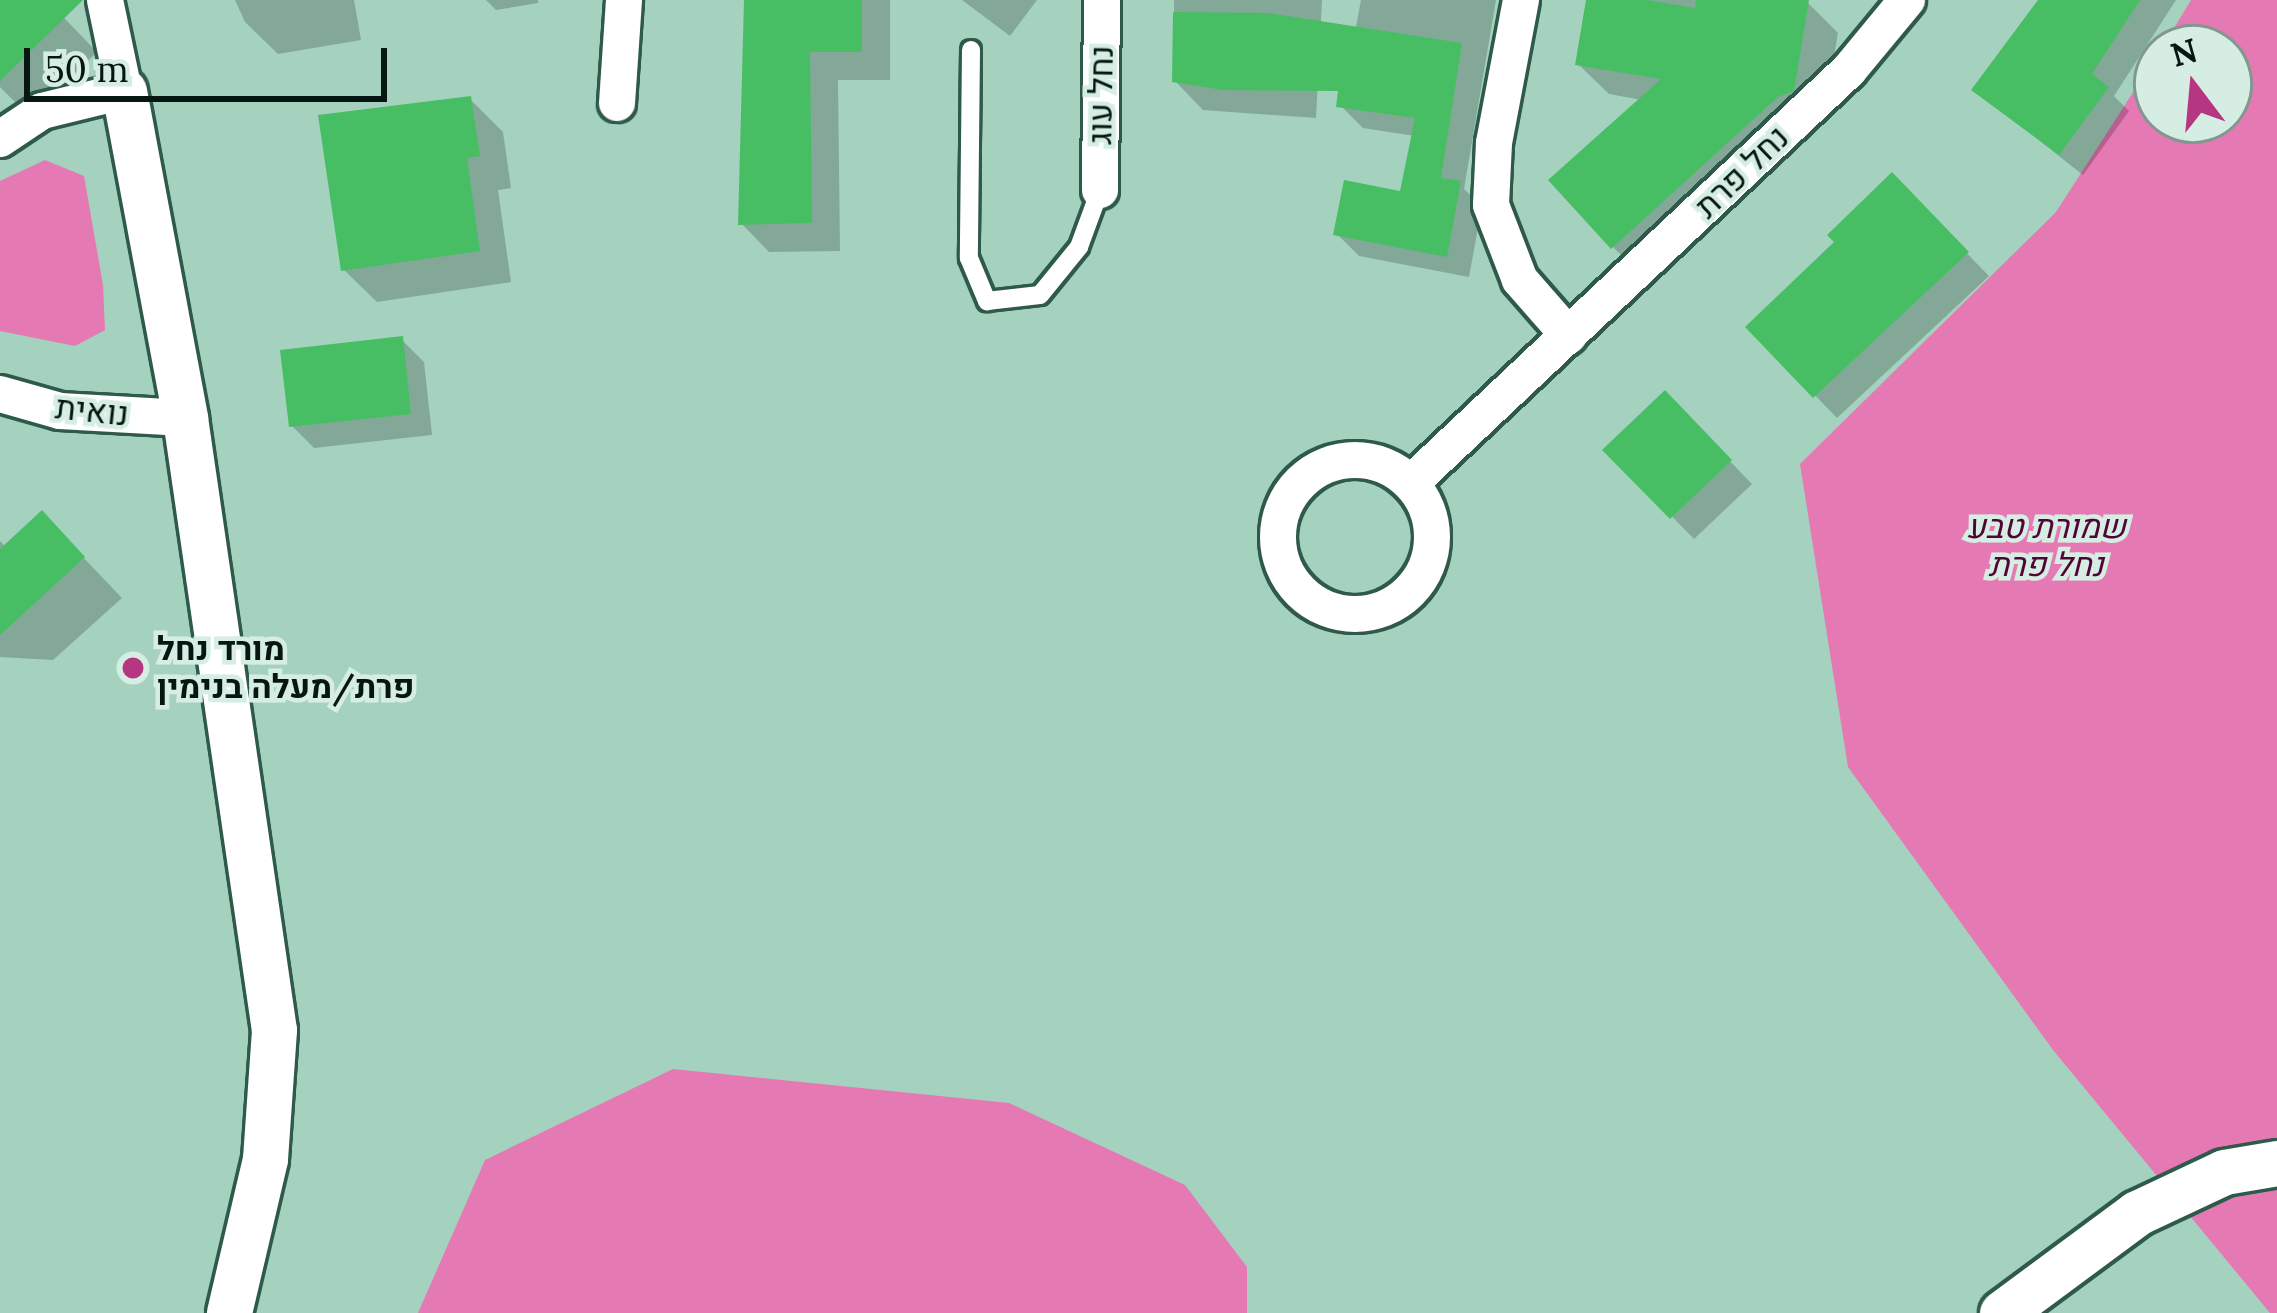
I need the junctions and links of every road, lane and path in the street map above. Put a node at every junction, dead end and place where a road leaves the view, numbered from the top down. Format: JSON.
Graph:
{"nodes":[{"id":1,"x":105,"y":0,"type":"edge"},
{"id":2,"x":624,"y":0,"type":"edge"},
{"id":3,"x":1102,"y":0,"type":"edge"},
{"id":4,"x":1521,"y":0,"type":"edge"},
{"id":5,"x":1907,"y":0,"type":"edge"},
{"id":6,"x":970,"y":50,"type":"dead end"},
{"id":7,"x":124,"y":92,"type":"junction"},
{"id":8,"x":617,"y":103,"type":"dead end"},
{"id":9,"x":0,"y":139,"type":"edge"},
{"id":10,"x":1100,"y":190,"type":"joint"},
{"id":11,"x":1569,"y":336,"type":"junction"},
{"id":12,"x":0,"y":394,"type":"edge"},
{"id":13,"x":185,"y":418,"type":"junction"},
{"id":14,"x":1411,"y":483,"type":"junction"},
{"id":15,"x":2277,"y":1163,"type":"edge"},
{"id":16,"x":229,"y":1313,"type":"edge"},
{"id":17,"x":2002,"y":1313,"type":"edge"}],
"edges":[{"from":1,"to":7,"type":"street"},
{"from":2,"to":8,"type":"street"},
{"from":3,"to":10,"type":"street","name":"נחל עוג"},
{"from":4,"to":11,"type":"street"},
{"from":5,"to":11,"type":"street","name":"נחל פרת"},
{"from":6,"to":10,"type":"lane"},
{"from":7,"to":9,"type":"street"},
{"from":7,"to":13,"type":"street"},
{"from":11,"to":14,"type":"street","name":"נחל פרת"},
{"from":12,"to":13,"type":"street","name":"נואית"},
{"from":13,"to":16,"type":"street"},
{"from":14,"to":14,"type":"street"},
{"from":15,"to":17,"type":"street"}]}
